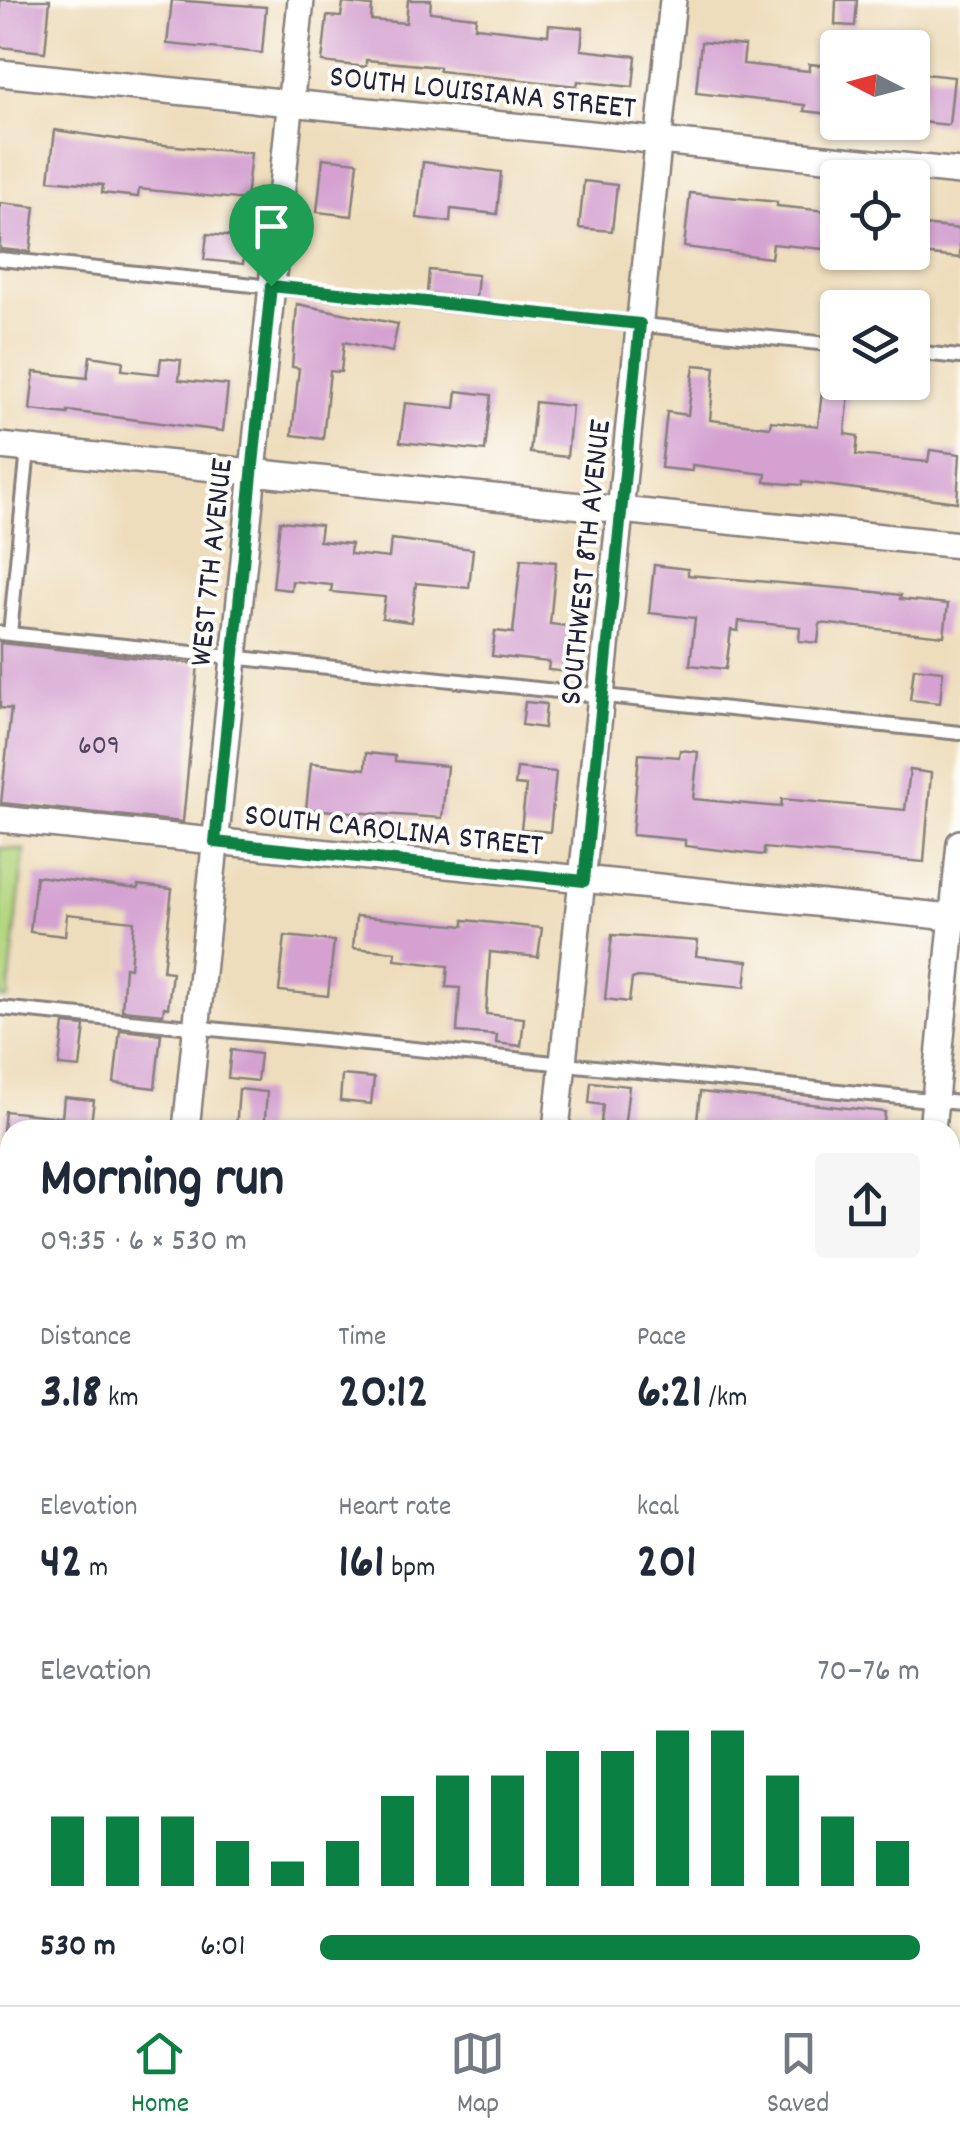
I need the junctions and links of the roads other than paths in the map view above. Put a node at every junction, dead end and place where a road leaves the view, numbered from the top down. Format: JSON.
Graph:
{"nodes":[{"id":1,"x":301,"y":0,"type":"edge"},
{"id":2,"x":673,"y":0,"type":"edge"},
{"id":3,"x":0,"y":74,"type":"edge"},
{"id":4,"x":290,"y":104,"type":"junction"},
{"id":5,"x":658,"y":141,"type":"junction"},
{"id":6,"x":960,"y":172,"type":"edge"},
{"id":7,"x":0,"y":259,"type":"edge"},
{"id":8,"x":271,"y":286,"type":"junction"},
{"id":9,"x":640,"y":324,"type":"junction"},
{"id":10,"x":820,"y":342,"type":"edge"},
{"id":11,"x":930,"y":354,"type":"edge"},
{"id":12,"x":960,"y":357,"type":"edge"},
{"id":13,"x":0,"y":446,"type":"edge"},
{"id":14,"x":28,"y":449,"type":"junction"},
{"id":15,"x":250,"y":472,"type":"junction"},
{"id":16,"x":622,"y":510,"type":"junction"},
{"id":17,"x":960,"y":545,"type":"edge"},
{"id":18,"x":5,"y":634,"type":"edge"},
{"id":19,"x":232,"y":658,"type":"junction"},
{"id":20,"x":601,"y":695,"type":"junction"},
{"id":21,"x":960,"y":734,"type":"edge"},
{"id":22,"x":0,"y":819,"type":"edge"},
{"id":23,"x":215,"y":842,"type":"junction"},
{"id":24,"x":960,"y":843,"type":"edge"},
{"id":25,"x":584,"y":881,"type":"junction"},
{"id":26,"x":956,"y":918,"type":"edge"},
{"id":27,"x":0,"y":1008,"type":"edge"},
{"id":28,"x":196,"y":1027,"type":"junction"},
{"id":29,"x":563,"y":1064,"type":"junction"},
{"id":30,"x":947,"y":1101,"type":"edge"},
{"id":31,"x":187,"y":1120,"type":"edge"},
{"id":32,"x":557,"y":1120,"type":"edge"}],
"edges":[{"from":1,"to":4,"type":"street","name":"WEST 7TH AVENUE"},
{"from":2,"to":5,"type":"street","name":"SOUTHWEST 8TH AVENUE"},
{"from":3,"to":4,"type":"street","name":"SOUTH LOUISIANA STREET"},
{"from":4,"to":5,"type":"street","name":"SOUTH LOUISIANA STREET"},
{"from":4,"to":8,"type":"street","name":"WEST 7TH AVENUE"},
{"from":5,"to":6,"type":"street","name":"SOUTH LOUISIANA STREET"},
{"from":5,"to":9,"type":"street","name":"SOUTHWEST 8TH AVENUE"},
{"from":7,"to":8,"type":"lane"},
{"from":8,"to":9,"type":"lane"},
{"from":8,"to":15,"type":"street","name":"WEST 7TH AVENUE"},
{"from":9,"to":10,"type":"lane"},
{"from":9,"to":16,"type":"street","name":"SOUTHWEST 8TH AVENUE"},
{"from":11,"to":12,"type":"lane"},
{"from":13,"to":14,"type":"street"},
{"from":14,"to":15,"type":"street"},
{"from":14,"to":18,"type":"lane"},
{"from":15,"to":16,"type":"street"},
{"from":15,"to":19,"type":"street","name":"WEST 7TH AVENUE"},
{"from":16,"to":17,"type":"street"},
{"from":16,"to":20,"type":"street","name":"SOUTHWEST 8TH AVENUE"},
{"from":18,"to":19,"type":"lane"},
{"from":19,"to":20,"type":"lane"},
{"from":19,"to":23,"type":"street","name":"WEST 7TH AVENUE"},
{"from":20,"to":21,"type":"lane"},
{"from":20,"to":25,"type":"street","name":"SOUTHWEST 8TH AVENUE"},
{"from":22,"to":23,"type":"street","name":"SOUTH CAROLINA STREET"},
{"from":23,"to":25,"type":"street","name":"SOUTH CAROLINA STREET"},
{"from":23,"to":28,"type":"street","name":"WEST 7TH AVENUE"},
{"from":24,"to":26,"type":"street"},
{"from":25,"to":26,"type":"street","name":"SOUTH CAROLINA STREET"},
{"from":25,"to":29,"type":"street","name":"SOUTHWEST 8TH AVENUE"},
{"from":26,"to":30,"type":"street"},
{"from":27,"to":28,"type":"lane"},
{"from":28,"to":29,"type":"lane"},
{"from":28,"to":31,"type":"street","name":"WEST 7TH AVENUE"},
{"from":29,"to":30,"type":"lane"},
{"from":29,"to":32,"type":"street","name":"SOUTHWEST 8TH AVENUE"}]}
